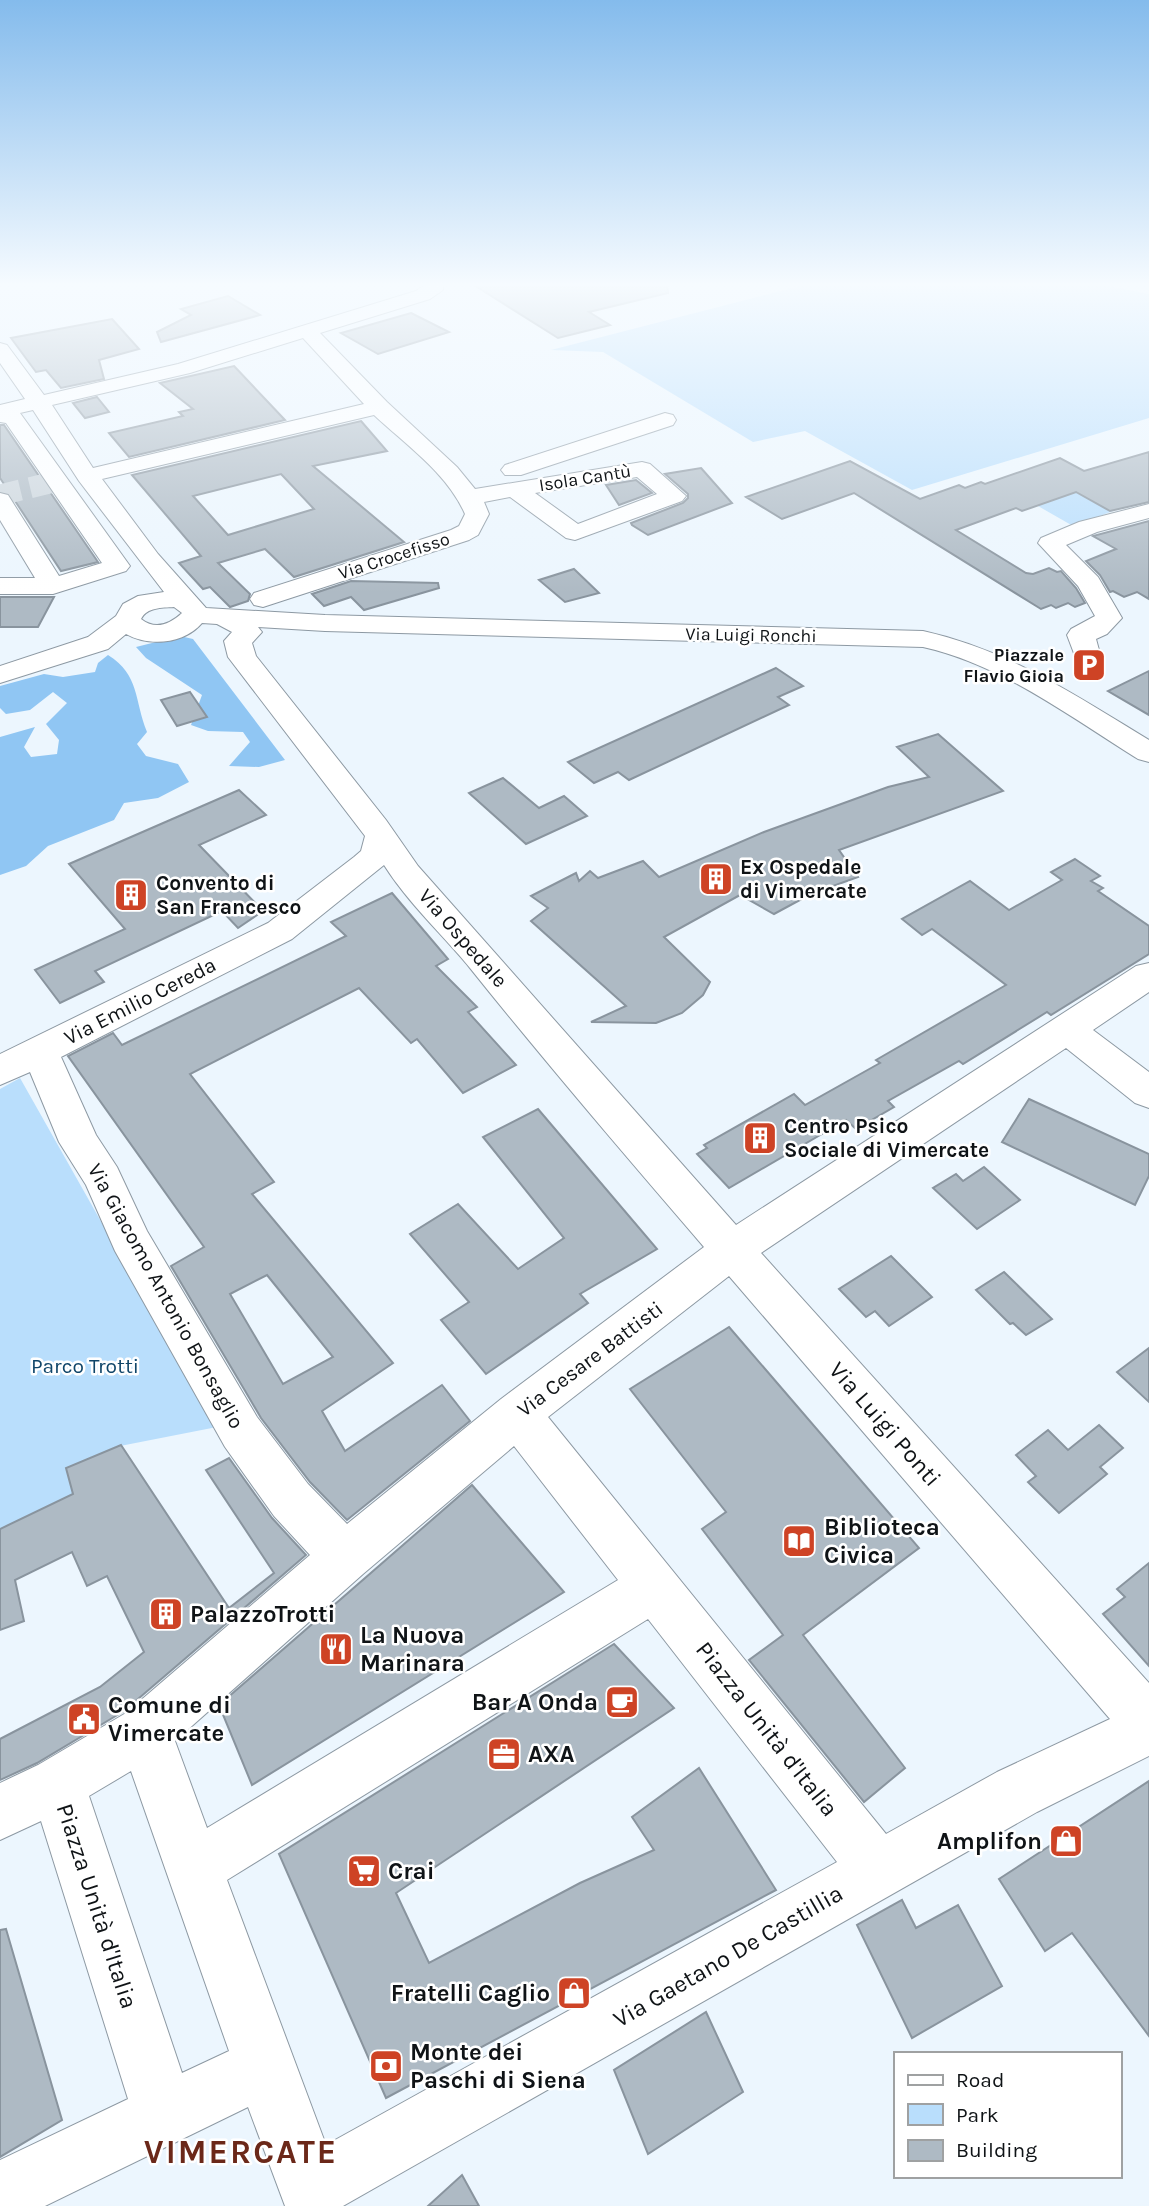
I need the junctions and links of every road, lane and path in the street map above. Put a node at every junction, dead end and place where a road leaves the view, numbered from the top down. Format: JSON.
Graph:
{"nodes":[{"id":1,"x":20,"y":388,"type":"edge"},
{"id":2,"x":25,"y":388,"type":"edge"},
{"id":3,"x":103,"y":388,"type":"edge"},
{"id":4,"x":361,"y":388,"type":"edge"},
{"id":5,"x":34,"y":403,"type":"junction"},
{"id":6,"x":379,"y":407,"type":"junction"},
{"id":7,"x":0,"y":413,"type":"edge"},
{"id":8,"x":665,"y":420,"type":"dead end"},
{"id":9,"x":87,"y":476,"type":"junction"},
{"id":10,"x":514,"y":489,"type":"junction"},
{"id":11,"x":466,"y":492,"type":"junction"},
{"id":12,"x":0,"y":500,"type":"edge"},
{"id":13,"x":1149,"y":511,"type":"edge"},
{"id":14,"x":149,"y":559,"type":"junction"},
{"id":15,"x":53,"y":586,"type":"junction"},
{"id":16,"x":3,"y":589,"type":"edge"},
{"id":17,"x":263,"y":599,"type":"dead end"},
{"id":18,"x":133,"y":613,"type":"junction"},
{"id":19,"x":198,"y":622,"type":"junction"},
{"id":20,"x":1085,"y":650,"type":"dead end"},
{"id":21,"x":0,"y":675,"type":"edge"},
{"id":22,"x":0,"y":684,"type":"edge"},
{"id":23,"x":1149,"y":753,"type":"edge"},
{"id":24,"x":381,"y":835,"type":"junction"},
{"id":25,"x":406,"y":874,"type":"junction"},
{"id":26,"x":280,"y":931,"type":"junction"},
{"id":27,"x":1149,"y":975,"type":"edge"},
{"id":28,"x":1068,"y":1030,"type":"junction"},
{"id":29,"x":47,"y":1056,"type":"junction"},
{"id":30,"x":0,"y":1071,"type":"edge"},
{"id":31,"x":1149,"y":1093,"type":"edge"},
{"id":32,"x":732,"y":1250,"type":"junction"},
{"id":33,"x":517,"y":1414,"type":"junction"},
{"id":34,"x":345,"y":1557,"type":"junction"},
{"id":35,"x":654,"y":1587,"type":"junction"},
{"id":36,"x":1149,"y":1726,"type":"edge"},
{"id":37,"x":145,"y":1732,"type":"junction"},
{"id":38,"x":57,"y":1784,"type":"junction"},
{"id":39,"x":0,"y":1812,"type":"edge"},
{"id":40,"x":194,"y":1868,"type":"junction"},
{"id":41,"x":879,"y":1870,"type":"junction"},
{"id":42,"x":265,"y":2066,"type":"junction"},
{"id":43,"x":165,"y":2116,"type":"junction"},
{"id":44,"x":0,"y":2196,"type":"edge"},
{"id":45,"x":308,"y":2198,"type":"edge"}],
"edges":[{"from":1,"to":5,"type":"street"},
{"from":2,"to":5,"type":"street"},
{"from":3,"to":5,"type":"street"},
{"from":4,"to":6,"type":"street"},
{"from":5,"to":7,"type":"street"},
{"from":5,"to":9,"type":"street"},
{"from":6,"to":9,"type":"street"},
{"from":6,"to":11,"type":"street"},
{"from":7,"to":15,"type":"street"},
{"from":8,"to":11,"type":"street"},
{"from":9,"to":14,"type":"street"},
{"from":10,"to":10,"type":"street","name":"Isola Cantù"},
{"from":10,"to":11,"type":"street","name":"Isola Cantù"},
{"from":11,"to":17,"type":"street","name":"Via Crocefisso"},
{"from":12,"to":15,"type":"street"},
{"from":13,"to":20,"type":"street"},
{"from":14,"to":18,"type":"street"},
{"from":14,"to":19,"type":"street"},
{"from":15,"to":16,"type":"street"},
{"from":18,"to":19,"type":"street"},
{"from":18,"to":19,"type":"street"},
{"from":18,"to":21,"type":"street"},
{"from":19,"to":22,"type":"street"},
{"from":19,"to":23,"type":"street","name":"Via Luigi Ronchi"},
{"from":19,"to":24,"type":"street","name":"Via Ospedale"},
{"from":24,"to":25,"type":"street","name":"Via Ospedale"},
{"from":24,"to":26,"type":"street","name":"Via Emilio Cereda"},
{"from":25,"to":26,"type":"street","name":"Via Emilio Cereda"},
{"from":25,"to":32,"type":"street","name":"Via Ospedale"},
{"from":26,"to":29,"type":"street","name":"Via Emilio Cereda"},
{"from":27,"to":28,"type":"street","name":"Via Cesare Battisti"},
{"from":28,"to":31,"type":"street"},
{"from":28,"to":32,"type":"street","name":"Via Cesare Battisti"},
{"from":29,"to":30,"type":"street","name":"Via Emilio Cereda"},
{"from":29,"to":34,"type":"street","name":"Via Giacomo Antonio Bonsaglio"},
{"from":32,"to":33,"type":"street","name":"Via Cesare Battisti"},
{"from":32,"to":36,"type":"street","name":"Via Luigi Ponti"},
{"from":33,"to":34,"type":"street","name":"Via Cesare Battisti"},
{"from":33,"to":35,"type":"street","name":"Piazza Unità d'Italia"},
{"from":34,"to":37,"type":"street","name":"Via Cesare Battisti"},
{"from":35,"to":40,"type":"street"},
{"from":35,"to":41,"type":"street","name":"Piazza Unità d'Italia"},
{"from":36,"to":41,"type":"street","name":"Via Gaetano De Castillia"},
{"from":37,"to":38,"type":"street","name":"Piazza Unità d'Italia"},
{"from":37,"to":40,"type":"street"},
{"from":38,"to":39,"type":"street"},
{"from":38,"to":43,"type":"street","name":"Piazza Unità d'Italia"},
{"from":40,"to":42,"type":"street"},
{"from":41,"to":45,"type":"street","name":"Via Gaetano De Castillia"},
{"from":42,"to":43,"type":"street"},
{"from":42,"to":45,"type":"street"},
{"from":43,"to":44,"type":"street"}]}
